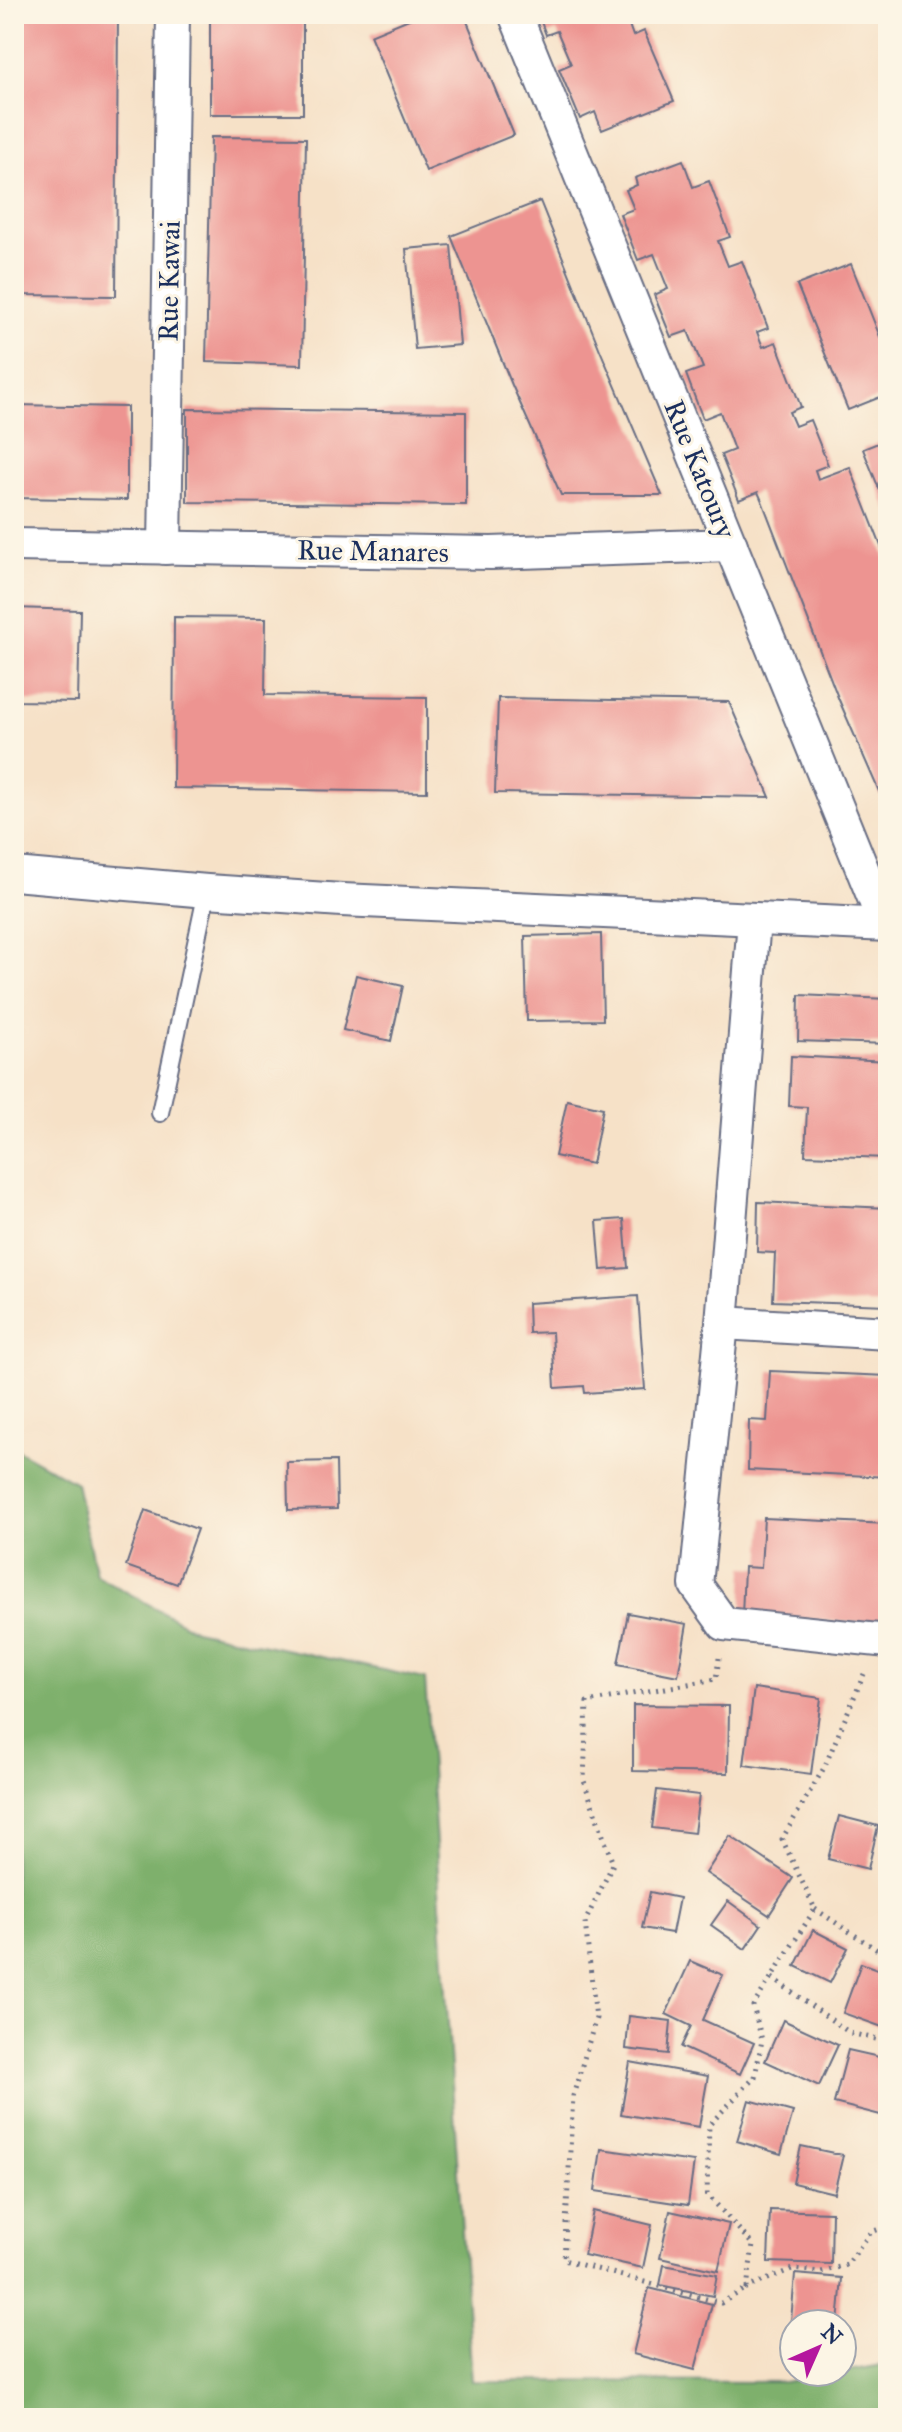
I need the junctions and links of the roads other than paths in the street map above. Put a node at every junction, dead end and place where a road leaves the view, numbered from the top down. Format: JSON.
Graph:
{"nodes":[{"id":1,"x":173,"y":14,"type":"edge"},
{"id":2,"x":515,"y":14,"type":"edge"},
{"id":3,"x":14,"y":545,"type":"edge"},
{"id":4,"x":731,"y":545,"type":"junction"},
{"id":5,"x":165,"y":548,"type":"junction"},
{"id":6,"x":14,"y":874,"type":"edge"},
{"id":7,"x":207,"y":891,"type":"junction"},
{"id":8,"x":754,"y":920,"type":"junction"},
{"id":9,"x":886,"y":925,"type":"edge"},
{"id":10,"x":160,"y":1113,"type":"dead end"},
{"id":11,"x":722,"y":1323,"type":"junction"},
{"id":12,"x":888,"y":1333,"type":"edge"},
{"id":13,"x":883,"y":1641,"type":"edge"}],
"edges":[{"from":1,"to":5,"type":"street","name":"Rue Kawai"},
{"from":2,"to":4,"type":"street","name":"Rue Katoury"},
{"from":3,"to":5,"type":"street","name":"Rue Manares"},
{"from":4,"to":5,"type":"street","name":"Rue Manares"},
{"from":4,"to":9,"type":"street","name":"Rue Katoury"},
{"from":6,"to":7,"type":"street"},
{"from":7,"to":8,"type":"street"},
{"from":7,"to":10,"type":"lane"},
{"from":8,"to":9,"type":"street"},
{"from":8,"to":11,"type":"street"},
{"from":11,"to":12,"type":"street"},
{"from":11,"to":13,"type":"street"}]}
